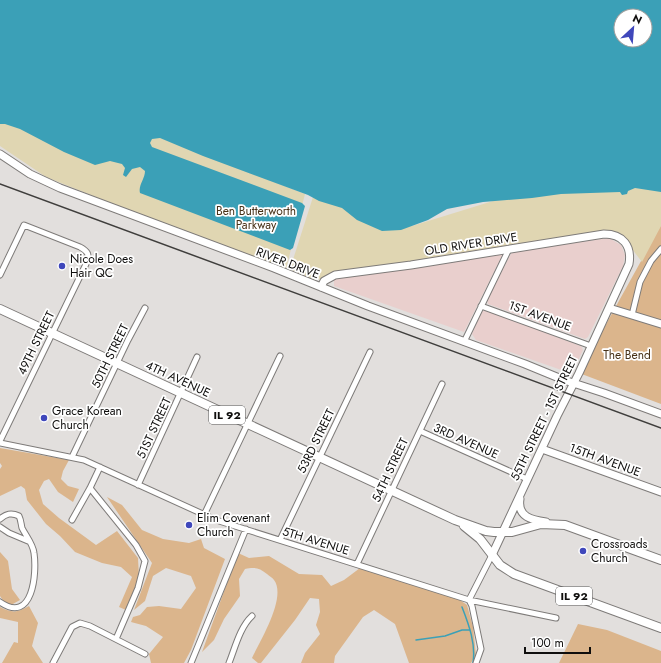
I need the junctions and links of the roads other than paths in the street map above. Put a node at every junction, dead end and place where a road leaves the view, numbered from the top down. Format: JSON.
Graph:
{"nodes":[{"id":1,"x":0,"y":154,"type":"edge"},
{"id":2,"x":626,"y":244,"type":"joint"},
{"id":3,"x":509,"y":249,"type":"junction"},
{"id":4,"x":661,"y":249,"type":"edge"},
{"id":5,"x":0,"y":276,"type":"edge"},
{"id":6,"x":322,"y":287,"type":"junction"},
{"id":7,"x":481,"y":306,"type":"junction"},
{"id":8,"x":145,"y":308,"type":"dead end"},
{"id":9,"x":609,"y":308,"type":"junction"},
{"id":10,"x":0,"y":309,"type":"edge"},
{"id":11,"x":632,"y":315,"type":"junction"},
{"id":12,"x":661,"y":324,"type":"edge"},
{"id":13,"x":52,"y":333,"type":"junction"},
{"id":14,"x":464,"y":342,"type":"junction"},
{"id":15,"x":591,"y":346,"type":"junction"},
{"id":16,"x":370,"y":352,"type":"dead end"},
{"id":17,"x":280,"y":356,"type":"dead end"},
{"id":18,"x":197,"y":357,"type":"dead end"},
{"id":19,"x":116,"y":364,"type":"junction"},
{"id":20,"x":574,"y":383,"type":"junction"},
{"id":21,"x":442,"y":384,"type":"dead end"},
{"id":22,"x":181,"y":393,"type":"junction"},
{"id":23,"x":661,"y":414,"type":"edge"},
{"id":24,"x":247,"y":424,"type":"junction"},
{"id":25,"x":420,"y":431,"type":"junction"},
{"id":26,"x":0,"y":442,"type":"edge"},
{"id":27,"x":542,"y":449,"type":"junction"},
{"id":28,"x":72,"y":457,"type":"junction"},
{"id":29,"x":319,"y":457,"type":"junction"},
{"id":30,"x":100,"y":467,"type":"junction"},
{"id":31,"x":527,"y":479,"type":"junction"},
{"id":32,"x":138,"y":485,"type":"junction"},
{"id":33,"x":90,"y":488,"type":"junction"},
{"id":34,"x":391,"y":490,"type":"junction"},
{"id":35,"x":520,"y":492,"type":"junction"},
{"id":36,"x":661,"y":492,"type":"edge"},
{"id":37,"x":204,"y":515,"type":"junction"},
{"id":38,"x":0,"y":519,"type":"edge"},
{"id":39,"x":72,"y":520,"type":"dead end"},
{"id":40,"x":455,"y":520,"type":"junction"},
{"id":41,"x":550,"y":523,"type":"junction"},
{"id":42,"x":0,"y":526,"type":"edge"},
{"id":43,"x":246,"y":529,"type":"junction"},
{"id":44,"x":502,"y":532,"type":"junction"},
{"id":45,"x":280,"y":540,"type":"junction"},
{"id":46,"x":28,"y":541,"type":"junction"},
{"id":47,"x":492,"y":555,"type":"junction"},
{"id":48,"x":661,"y":560,"type":"edge"},
{"id":49,"x":357,"y":564,"type":"junction"},
{"id":50,"x":469,"y":600,"type":"junction"},
{"id":51,"x":0,"y":602,"type":"edge"},
{"id":52,"x":252,"y":616,"type":"dead end"},
{"id":53,"x":556,"y":618,"type":"dead end"},
{"id":54,"x":661,"y":628,"type":"edge"},
{"id":55,"x":116,"y":639,"type":"junction"},
{"id":56,"x":145,"y":654,"type":"dead end"},
{"id":57,"x":53,"y":663,"type":"edge"},
{"id":58,"x":191,"y":663,"type":"edge"},
{"id":59,"x":229,"y":663,"type":"edge"},
{"id":60,"x":476,"y":663,"type":"edge"}],
"edges":[{"from":1,"to":6,"type":"street","name":"RIVER DRIVE"},
{"from":2,"to":3,"type":"street","name":"OLD RIVER DRIVE"},
{"from":2,"to":9,"type":"street","name":"55TH STREET - 1ST STREET"},
{"from":3,"to":6,"type":"street","name":"OLD RIVER DRIVE"},
{"from":3,"to":7,"type":"street"},
{"from":4,"to":11,"type":"street"},
{"from":5,"to":13,"type":"street","name":"49TH STREET"},
{"from":6,"to":14,"type":"street","name":"RIVER DRIVE"},
{"from":7,"to":14,"type":"street"},
{"from":7,"to":15,"type":"street","name":"1ST AVENUE"},
{"from":8,"to":19,"type":"street","name":"50TH STREET"},
{"from":9,"to":11,"type":"street"},
{"from":9,"to":15,"type":"street","name":"55TH STREET - 1ST STREET"},
{"from":10,"to":13,"type":"main road","name":"4TH AVENUE","number":"IL 92"},
{"from":11,"to":12,"type":"street"},
{"from":13,"to":19,"type":"main road","name":"4TH AVENUE","number":"IL 92"},
{"from":13,"to":26,"type":"street","name":"49TH STREET"},
{"from":14,"to":20,"type":"street","name":"RIVER DRIVE"},
{"from":15,"to":20,"type":"street","name":"55TH STREET - 1ST STREET"},
{"from":16,"to":29,"type":"street","name":"53RD STREET"},
{"from":17,"to":24,"type":"street"},
{"from":18,"to":22,"type":"street","name":"51ST STREET"},
{"from":19,"to":22,"type":"main road","name":"4TH AVENUE","number":"IL 92"},
{"from":19,"to":28,"type":"street","name":"50TH STREET"},
{"from":20,"to":23,"type":"street","name":"RIVER DRIVE"},
{"from":20,"to":27,"type":"street","name":"55TH STREET - 1ST STREET"},
{"from":21,"to":25,"type":"street","name":"54TH STREET"},
{"from":22,"to":24,"type":"main road","name":"4TH AVENUE","number":"IL 92"},
{"from":22,"to":32,"type":"street","name":"51ST STREET"},
{"from":24,"to":29,"type":"main road","name":"4TH AVENUE","number":"IL 92"},
{"from":24,"to":37,"type":"street"},
{"from":25,"to":31,"type":"street","name":"3RD AVENUE"},
{"from":25,"to":34,"type":"street","name":"54TH STREET"},
{"from":26,"to":28,"type":"street","name":"5TH AVENUE"},
{"from":27,"to":31,"type":"street","name":"55TH STREET - 1ST STREET"},
{"from":27,"to":36,"type":"street","name":"15TH AVENUE"},
{"from":28,"to":30,"type":"street","name":"5TH AVENUE"},
{"from":29,"to":34,"type":"main road","name":"4TH AVENUE","number":"IL 92"},
{"from":29,"to":45,"type":"street","name":"53RD STREET"},
{"from":30,"to":32,"type":"street","name":"5TH AVENUE"},
{"from":30,"to":33,"type":"street"},
{"from":31,"to":35,"type":"street","name":"55TH STREET - 1ST STREET"},
{"from":32,"to":37,"type":"street","name":"5TH AVENUE"},
{"from":33,"to":39,"type":"street"},
{"from":33,"to":55,"type":"street"},
{"from":34,"to":40,"type":"main road","name":"4TH AVENUE","number":"IL 92"},
{"from":34,"to":49,"type":"street","name":"54TH STREET"},
{"from":35,"to":41,"type":"street"},
{"from":35,"to":44,"type":"street","name":"55TH STREET - 1ST STREET"},
{"from":37,"to":43,"type":"street","name":"5TH AVENUE"},
{"from":38,"to":46,"type":"street"},
{"from":40,"to":44,"type":"main road","name":"4TH AVENUE","number":"IL 92"},
{"from":40,"to":47,"type":"main road","name":"4TH AVENUE","number":"IL 92"},
{"from":41,"to":44,"type":"main road","number":"IL 92"},
{"from":41,"to":48,"type":"main road","number":"IL 92"},
{"from":42,"to":46,"type":"street"},
{"from":43,"to":45,"type":"street","name":"5TH AVENUE"},
{"from":43,"to":58,"type":"street"},
{"from":44,"to":47,"type":"street","name":"55TH STREET - 1ST STREET"},
{"from":45,"to":49,"type":"street","name":"5TH AVENUE"},
{"from":46,"to":51,"type":"street"},
{"from":47,"to":50,"type":"street","name":"55TH STREET - 1ST STREET"},
{"from":47,"to":54,"type":"main road","number":"IL 92"},
{"from":49,"to":50,"type":"street","name":"5TH AVENUE"},
{"from":50,"to":53,"type":"street","name":"5TH AVENUE"},
{"from":50,"to":60,"type":"street"},
{"from":52,"to":59,"type":"street"},
{"from":55,"to":56,"type":"street"},
{"from":55,"to":57,"type":"street"}]}
